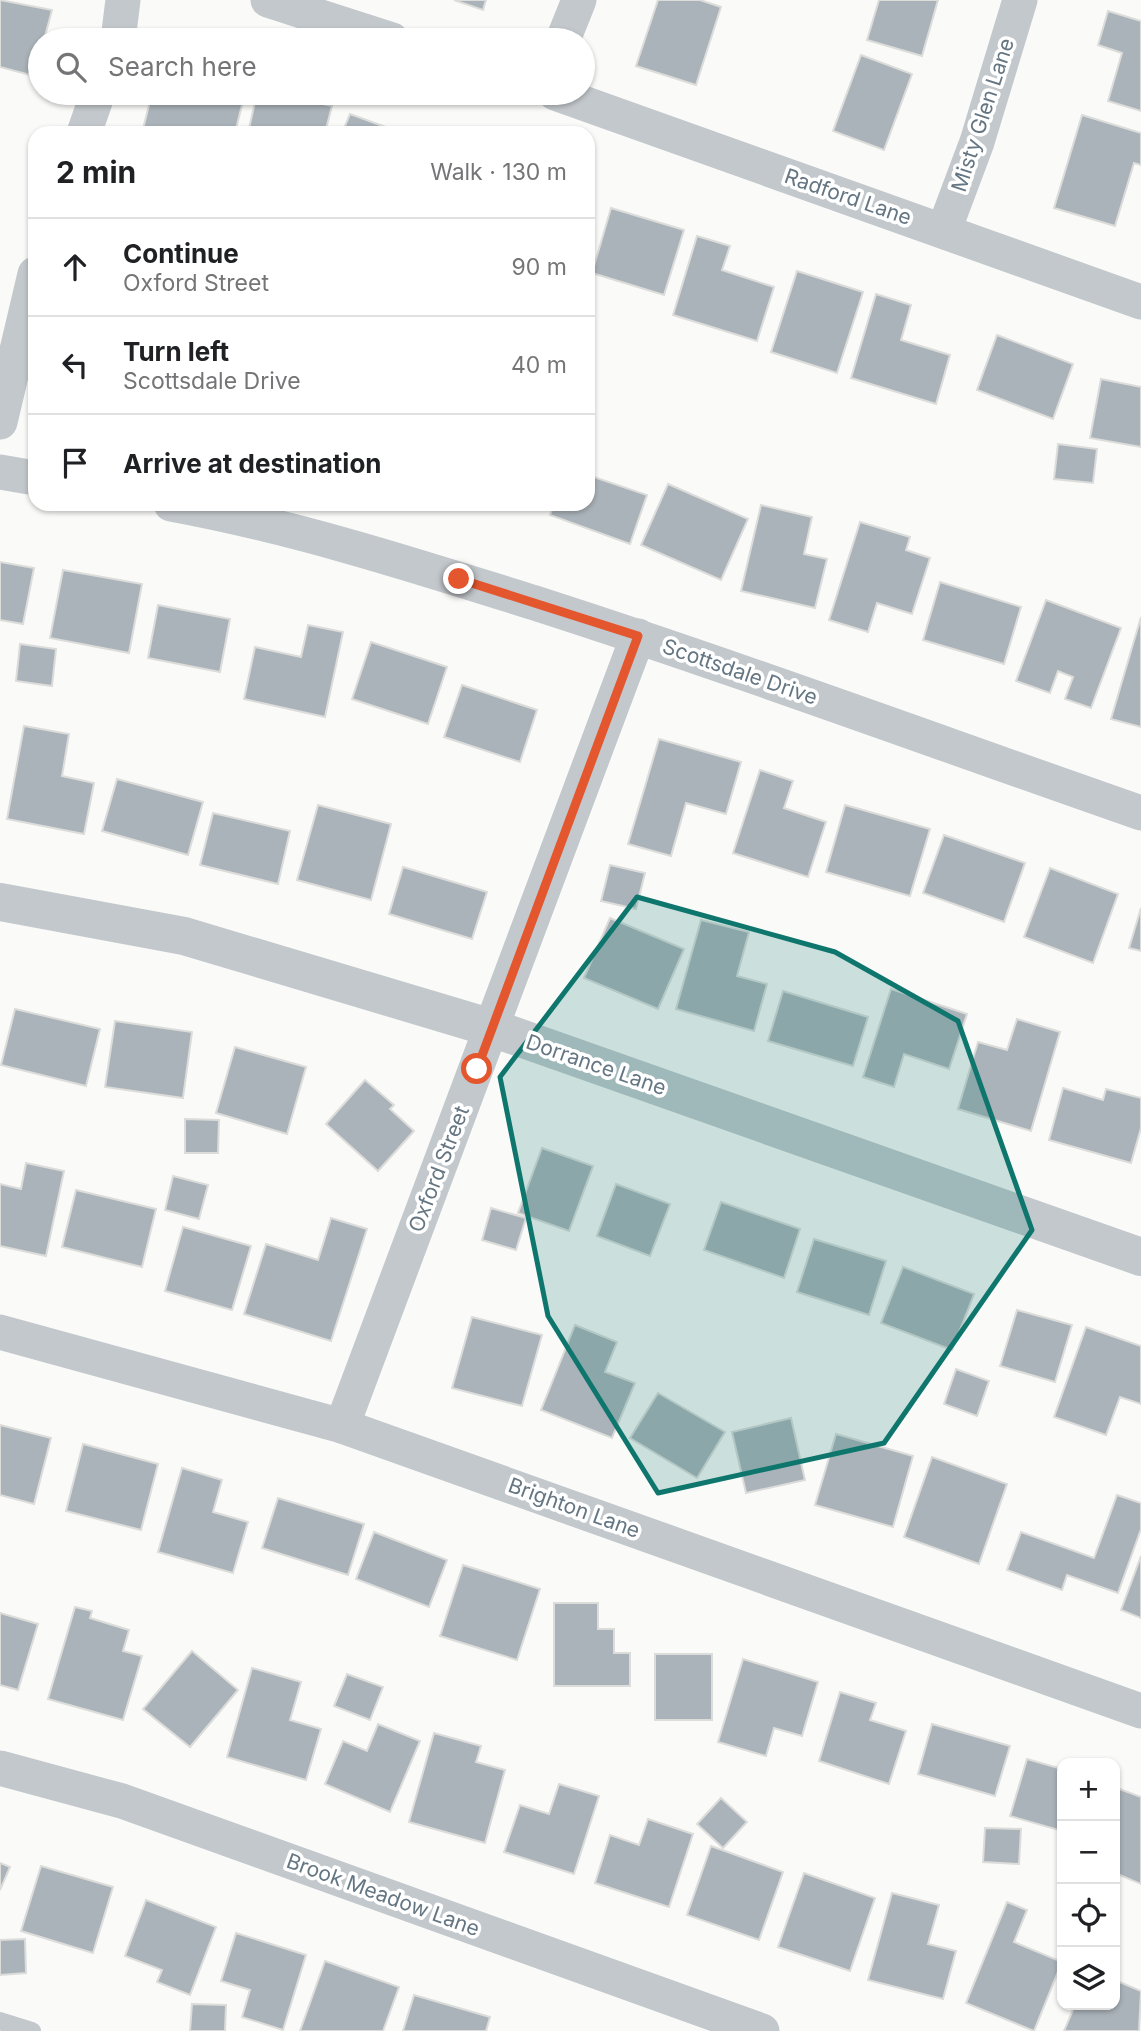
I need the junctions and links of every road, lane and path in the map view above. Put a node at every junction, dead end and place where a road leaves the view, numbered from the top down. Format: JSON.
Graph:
{"nodes":[{"id":1,"x":123,"y":0,"type":"edge"},
{"id":2,"x":268,"y":0,"type":"edge"},
{"id":3,"x":579,"y":0,"type":"edge"},
{"id":4,"x":1020,"y":0,"type":"edge"},
{"id":5,"x":120,"y":28,"type":"edge"},
{"id":6,"x":355,"y":28,"type":"edge"},
{"id":7,"x":568,"y":28,"type":"edge"},
{"id":8,"x":94,"y":105,"type":"edge"},
{"id":9,"x":587,"y":105,"type":"edge"},
{"id":10,"x":86,"y":126,"type":"edge"},
{"id":11,"x":944,"y":230,"type":"junction"},
{"id":12,"x":1141,"y":302,"type":"edge"},
{"id":13,"x":28,"y":304,"type":"edge"},
{"id":14,"x":0,"y":422,"type":"edge"},
{"id":15,"x":0,"y":472,"type":"edge"},
{"id":16,"x":28,"y":477,"type":"edge"},
{"id":17,"x":206,"y":511,"type":"edge"},
{"id":18,"x":638,"y":636,"type":"junction"},
{"id":19,"x":1141,"y":813,"type":"edge"},
{"id":20,"x":0,"y":902,"type":"edge"},
{"id":21,"x":492,"y":1028,"type":"junction"},
{"id":22,"x":1141,"y":1257,"type":"edge"},
{"id":23,"x":0,"y":1332,"type":"edge"},
{"id":24,"x":342,"y":1426,"type":"junction"},
{"id":25,"x":1141,"y":1711,"type":"edge"},
{"id":26,"x":0,"y":1768,"type":"edge"},
{"id":27,"x":0,"y":2021,"type":"edge"},
{"id":28,"x":32,"y":2031,"type":"edge"},
{"id":29,"x":762,"y":2031,"type":"edge"}],
"edges":[{"from":1,"to":5,"type":"street"},
{"from":2,"to":6,"type":"street"},
{"from":3,"to":7,"type":"street"},
{"from":4,"to":11,"type":"street","name":"Misty Glen Lane"},
{"from":8,"to":10,"type":"street"},
{"from":9,"to":11,"type":"street","name":"Radford Lane"},
{"from":11,"to":12,"type":"street","name":"Radford Lane"},
{"from":13,"to":14,"type":"street"},
{"from":15,"to":16,"type":"street"},
{"from":17,"to":18,"type":"street","name":"Scottsdale Drive"},
{"from":18,"to":19,"type":"street","name":"Scottsdale Drive"},
{"from":18,"to":21,"type":"street","name":"Oxford Street"},
{"from":20,"to":21,"type":"street","name":"Dorrance Lane"},
{"from":21,"to":22,"type":"street","name":"Dorrance Lane"},
{"from":21,"to":24,"type":"street","name":"Oxford Street"},
{"from":23,"to":24,"type":"street","name":"Brighton Lane"},
{"from":24,"to":25,"type":"street","name":"Brighton Lane"},
{"from":26,"to":29,"type":"street","name":"Brook Meadow Lane"},
{"from":27,"to":28,"type":"lane"}]}
